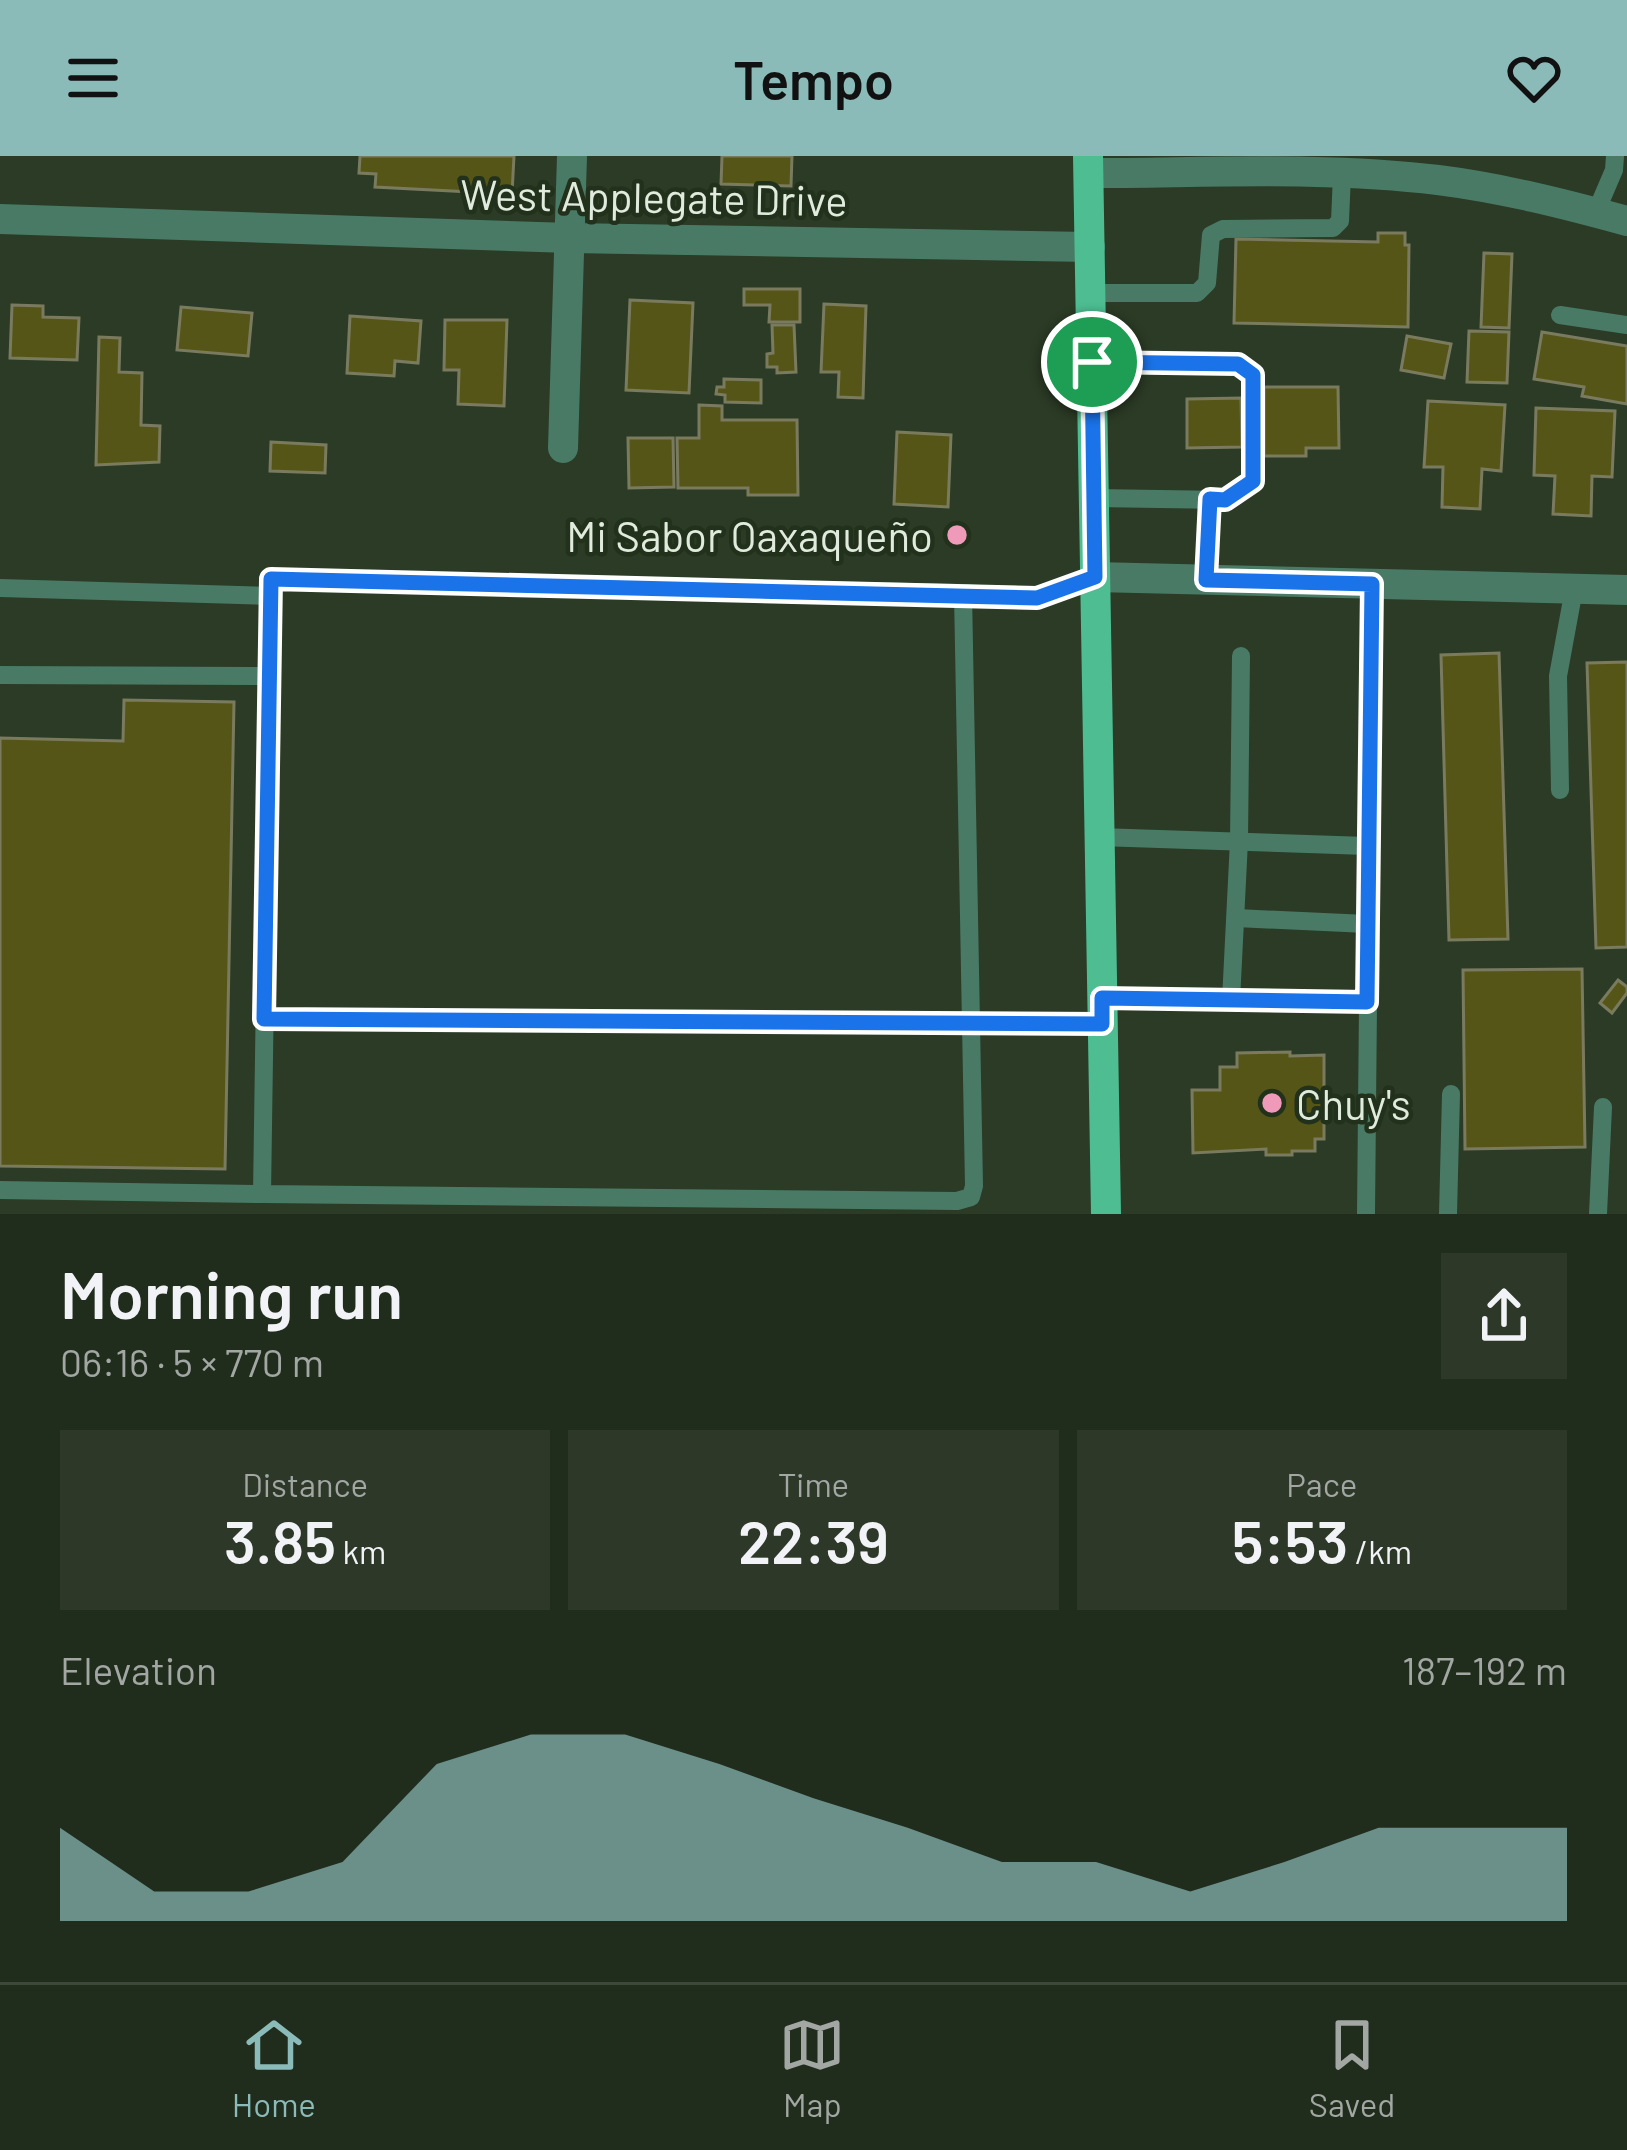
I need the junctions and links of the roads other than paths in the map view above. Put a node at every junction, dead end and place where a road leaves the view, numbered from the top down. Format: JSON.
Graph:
{"nodes":[{"id":1,"x":572,"y":156,"type":"edge"},
{"id":2,"x":1615,"y":156,"type":"edge"},
{"id":3,"x":1089,"y":164,"type":"edge"},
{"id":4,"x":1346,"y":168,"type":"edge"},
{"id":5,"x":1596,"y":212,"type":"junction"},
{"id":6,"x":0,"y":219,"type":"edge"},
{"id":7,"x":1627,"y":220,"type":"edge"},
{"id":8,"x":570,"y":238,"type":"junction"},
{"id":9,"x":1090,"y":247,"type":"junction"},
{"id":10,"x":1090,"y":293,"type":"junction"},
{"id":11,"x":1560,"y":315,"type":"dead end"},
{"id":12,"x":1627,"y":326,"type":"edge"},
{"id":13,"x":1092,"y":362,"type":"junction"},
{"id":14,"x":563,"y":448,"type":"dead end"},
{"id":15,"x":1094,"y":499,"type":"junction"},
{"id":16,"x":1210,"y":499,"type":"junction"},
{"id":17,"x":1095,"y":577,"type":"junction"},
{"id":18,"x":1206,"y":580,"type":"junction"},
{"id":19,"x":1372,"y":584,"type":"junction"},
{"id":20,"x":0,"y":588,"type":"edge"},
{"id":21,"x":1574,"y":589,"type":"junction"},
{"id":22,"x":1627,"y":590,"type":"edge"},
{"id":23,"x":963,"y":593,"type":"junction"},
{"id":24,"x":271,"y":596,"type":"junction"},
{"id":25,"x":1241,"y":656,"type":"dead end"},
{"id":26,"x":0,"y":675,"type":"edge"},
{"id":27,"x":269,"y":676,"type":"junction"},
{"id":28,"x":1560,"y":790,"type":"dead end"},
{"id":29,"x":1100,"y":837,"type":"junction"},
{"id":30,"x":1240,"y":842,"type":"junction"},
{"id":31,"x":1367,"y":846,"type":"junction"},
{"id":32,"x":1236,"y":919,"type":"junction"},
{"id":33,"x":1367,"y":924,"type":"junction"},
{"id":34,"x":1232,"y":1000,"type":"junction"},
{"id":35,"x":1367,"y":1002,"type":"junction"},
{"id":36,"x":1102,"y":1011,"type":"junction"},
{"id":37,"x":264,"y":1019,"type":"junction"},
{"id":38,"x":971,"y":1021,"type":"junction"},
{"id":39,"x":1450,"y":1094,"type":"dead end"},
{"id":40,"x":1603,"y":1107,"type":"dead end"},
{"id":41,"x":0,"y":1190,"type":"edge"},
{"id":42,"x":262,"y":1193,"type":"junction"},
{"id":43,"x":1106,"y":1214,"type":"edge"},
{"id":44,"x":1366,"y":1214,"type":"edge"},
{"id":45,"x":1448,"y":1214,"type":"edge"},
{"id":46,"x":1598,"y":1214,"type":"edge"}],
"edges":[{"from":1,"to":8,"type":"street"},
{"from":2,"to":5,"type":"lane"},
{"from":3,"to":4,"type":"street"},
{"from":3,"to":9,"type":"main road"},
{"from":4,"to":5,"type":"street"},
{"from":4,"to":10,"type":"lane"},
{"from":5,"to":7,"type":"street"},
{"from":6,"to":8,"type":"street","name":"West Applegate Drive"},
{"from":8,"to":9,"type":"street","name":"West Applegate Drive"},
{"from":8,"to":14,"type":"street"},
{"from":9,"to":10,"type":"main road"},
{"from":10,"to":13,"type":"main road"},
{"from":11,"to":12,"type":"lane"},
{"from":13,"to":15,"type":"main road"},
{"from":13,"to":16,"type":"lane"},
{"from":15,"to":16,"type":"lane"},
{"from":15,"to":17,"type":"main road"},
{"from":16,"to":18,"type":"lane"},
{"from":17,"to":18,"type":"street"},
{"from":17,"to":23,"type":"lane"},
{"from":17,"to":29,"type":"main road"},
{"from":18,"to":19,"type":"street"},
{"from":19,"to":21,"type":"street"},
{"from":19,"to":31,"type":"lane"},
{"from":20,"to":24,"type":"lane"},
{"from":21,"to":22,"type":"street"},
{"from":21,"to":28,"type":"lane"},
{"from":23,"to":24,"type":"lane"},
{"from":23,"to":38,"type":"lane"},
{"from":24,"to":27,"type":"lane"},
{"from":25,"to":30,"type":"lane"},
{"from":26,"to":27,"type":"lane"},
{"from":27,"to":37,"type":"lane"},
{"from":29,"to":30,"type":"lane"},
{"from":29,"to":36,"type":"main road"},
{"from":30,"to":31,"type":"lane"},
{"from":30,"to":32,"type":"lane"},
{"from":31,"to":33,"type":"lane"},
{"from":32,"to":33,"type":"lane"},
{"from":32,"to":34,"type":"lane"},
{"from":33,"to":35,"type":"lane"},
{"from":34,"to":35,"type":"lane"},
{"from":34,"to":36,"type":"lane"},
{"from":35,"to":44,"type":"lane"},
{"from":36,"to":38,"type":"lane"},
{"from":36,"to":43,"type":"main road"},
{"from":37,"to":38,"type":"lane"},
{"from":37,"to":42,"type":"lane"},
{"from":38,"to":42,"type":"lane"},
{"from":39,"to":45,"type":"lane"},
{"from":40,"to":46,"type":"lane"},
{"from":41,"to":42,"type":"lane"}]}
